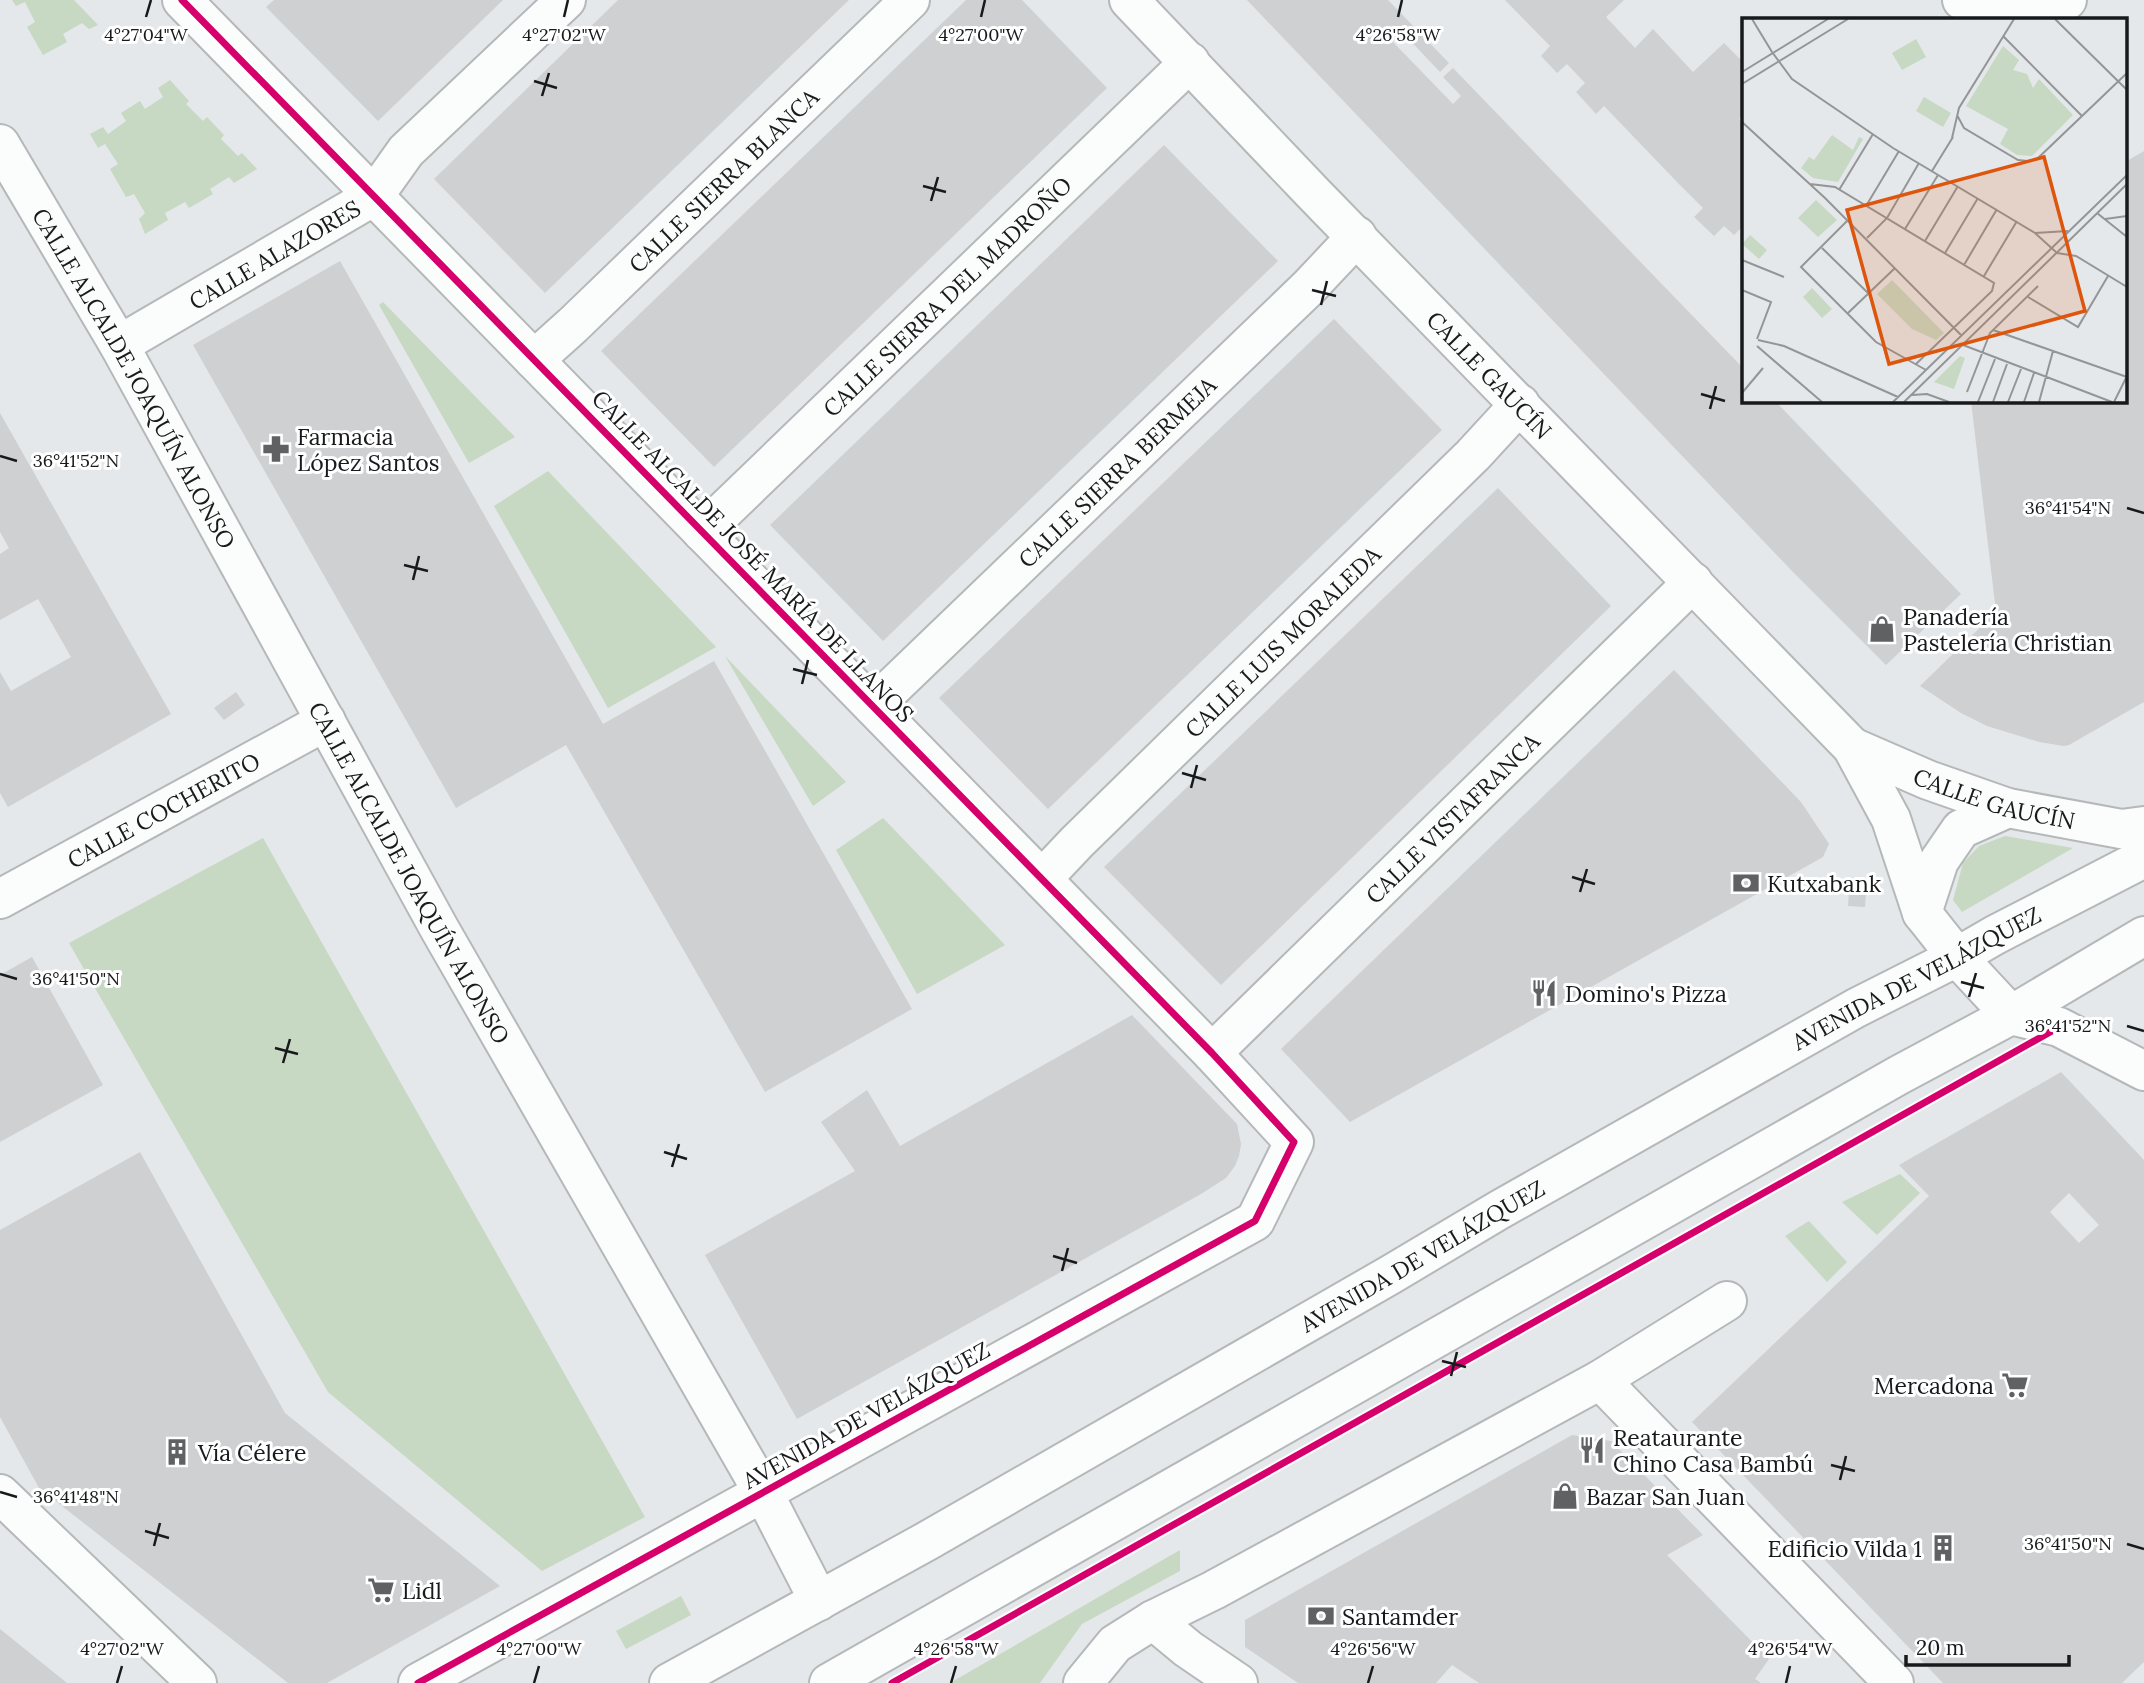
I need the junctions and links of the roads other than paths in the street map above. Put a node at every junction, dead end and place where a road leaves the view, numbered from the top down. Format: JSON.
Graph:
{"nodes":[{"id":1,"x":566,"y":0,"type":"edge"},
{"id":2,"x":910,"y":0,"type":"edge"},
{"id":3,"x":1129,"y":0,"type":"edge"},
{"id":4,"x":1962,"y":0,"type":"edge"},
{"id":5,"x":2067,"y":0,"type":"edge"},
{"id":6,"x":195,"y":4,"type":"edge"},
{"id":7,"x":1190,"y":62,"type":"junction"},
{"id":8,"x":0,"y":144,"type":"edge"},
{"id":9,"x":374,"y":197,"type":"junction"},
{"id":10,"x":1357,"y":236,"type":"junction"},
{"id":11,"x":120,"y":345,"type":"junction"},
{"id":12,"x":534,"y":360,"type":"junction"},
{"id":13,"x":1520,"y":404,"type":"junction"},
{"id":14,"x":702,"y":532,"type":"junction"},
{"id":15,"x":1693,"y":582,"type":"junction"},
{"id":16,"x":873,"y":706,"type":"junction"},
{"id":17,"x":326,"y":721,"type":"junction"},
{"id":18,"x":1852,"y":747,"type":"junction"},
{"id":19,"x":2008,"y":808,"type":"junction"},
{"id":20,"x":2144,"y":826,"type":"edge"},
{"id":21,"x":2144,"y":858,"type":"edge"},
{"id":22,"x":1042,"y":879,"type":"junction"},
{"id":23,"x":0,"y":899,"type":"edge"},
{"id":24,"x":1922,"y":912,"type":"junction"},
{"id":25,"x":2144,"y":936,"type":"edge"},
{"id":26,"x":1957,"y":957,"type":"junction"},
{"id":27,"x":2011,"y":1015,"type":"junction"},
{"id":28,"x":1212,"y":1053,"type":"junction"},
{"id":29,"x":2144,"y":1072,"type":"edge"},
{"id":30,"x":1294,"y":1142,"type":"joint"},
{"id":31,"x":1727,"y":1301,"type":"dead end"},
{"id":32,"x":1600,"y":1380,"type":"junction"},
{"id":33,"x":0,"y":1494,"type":"edge"},
{"id":34,"x":764,"y":1494,"type":"junction"},
{"id":35,"x":819,"y":1601,"type":"junction"},
{"id":36,"x":1153,"y":1620,"type":"junction"},
{"id":37,"x":197,"y":1683,"type":"edge"},
{"id":38,"x":418,"y":1683,"type":"edge"},
{"id":39,"x":669,"y":1683,"type":"edge"},
{"id":40,"x":829,"y":1683,"type":"edge"},
{"id":41,"x":1083,"y":1683,"type":"edge"},
{"id":42,"x":1238,"y":1683,"type":"edge"},
{"id":43,"x":1894,"y":1683,"type":"edge"}],
"edges":[{"from":1,"to":9,"type":"street","name":"CALLE ALAZORES"},
{"from":2,"to":12,"type":"street","name":"CALLE SIERRA BLANCA"},
{"from":3,"to":7,"type":"street","name":"CALLE GAUCÍN"},
{"from":4,"to":5,"type":"street"},
{"from":6,"to":9,"type":"street","name":"CALLE ALCALDE JOSÉ MARÍA DE LLANOS"},
{"from":7,"to":10,"type":"street","name":"CALLE GAUCÍN"},
{"from":7,"to":14,"type":"street","name":"CALLE SIERRA DEL MADROÑO"},
{"from":8,"to":11,"type":"street","name":"CALLE ALCALDE JOAQUÍN ALONSO"},
{"from":9,"to":11,"type":"street","name":"CALLE ALAZORES"},
{"from":9,"to":12,"type":"street","name":"CALLE ALCALDE JOSÉ MARÍA DE LLANOS"},
{"from":10,"to":13,"type":"street","name":"CALLE GAUCÍN"},
{"from":10,"to":16,"type":"street","name":"CALLE SIERRA BERMEJA"},
{"from":11,"to":17,"type":"street","name":"CALLE ALCALDE JOAQUÍN ALONSO"},
{"from":12,"to":14,"type":"street","name":"CALLE ALCALDE JOSÉ MARÍA DE LLANOS"},
{"from":13,"to":15,"type":"street","name":"CALLE GAUCÍN"},
{"from":13,"to":22,"type":"street","name":"CALLE LUIS MORALEDA"},
{"from":14,"to":16,"type":"street","name":"CALLE ALCALDE JOSÉ MARÍA DE LLANOS"},
{"from":15,"to":18,"type":"street","name":"CALLE GAUCÍN"},
{"from":15,"to":28,"type":"street","name":"CALLE VISTAFRANCA"},
{"from":16,"to":22,"type":"street","name":"CALLE ALCALDE JOSÉ MARÍA DE LLANOS"},
{"from":17,"to":23,"type":"street","name":"CALLE COCHERITO"},
{"from":17,"to":34,"type":"street","name":"CALLE ALCALDE JOAQUÍN ALONSO"},
{"from":18,"to":19,"type":"street","name":"CALLE GAUCÍN"},
{"from":18,"to":24,"type":"street","name":"CALLE GAUCÍN"},
{"from":19,"to":20,"type":"street","name":"CALLE GAUCÍN"},
{"from":19,"to":24,"type":"street"},
{"from":21,"to":26,"type":"street","name":"AVENIDA DE VELÁZQUEZ"},
{"from":22,"to":28,"type":"street","name":"CALLE ALCALDE JOSÉ MARÍA DE LLANOS"},
{"from":24,"to":26,"type":"street","name":"CALLE GAUCÍN"},
{"from":25,"to":27,"type":"street"},
{"from":26,"to":27,"type":"street","name":"CALLE GAUCÍN"},
{"from":26,"to":35,"type":"street","name":"AVENIDA DE VELÁZQUEZ"},
{"from":27,"to":29,"type":"street"},
{"from":27,"to":40,"type":"street"},
{"from":28,"to":30,"type":"street","name":"CALLE ALCALDE JOSÉ MARÍA DE LLANOS"},
{"from":30,"to":34,"type":"street","name":"AVENIDA DE VELÁZQUEZ"},
{"from":31,"to":32,"type":"street"},
{"from":32,"to":36,"type":"street"},
{"from":32,"to":43,"type":"street"},
{"from":33,"to":37,"type":"street"},
{"from":34,"to":35,"type":"street","name":"CALLE ALCALDE JOAQUÍN ALONSO"},
{"from":34,"to":38,"type":"street","name":"AVENIDA DE VELÁZQUEZ"},
{"from":35,"to":39,"type":"street","name":"AVENIDA DE VELÁZQUEZ"},
{"from":36,"to":41,"type":"street"},
{"from":36,"to":42,"type":"street"}]}
